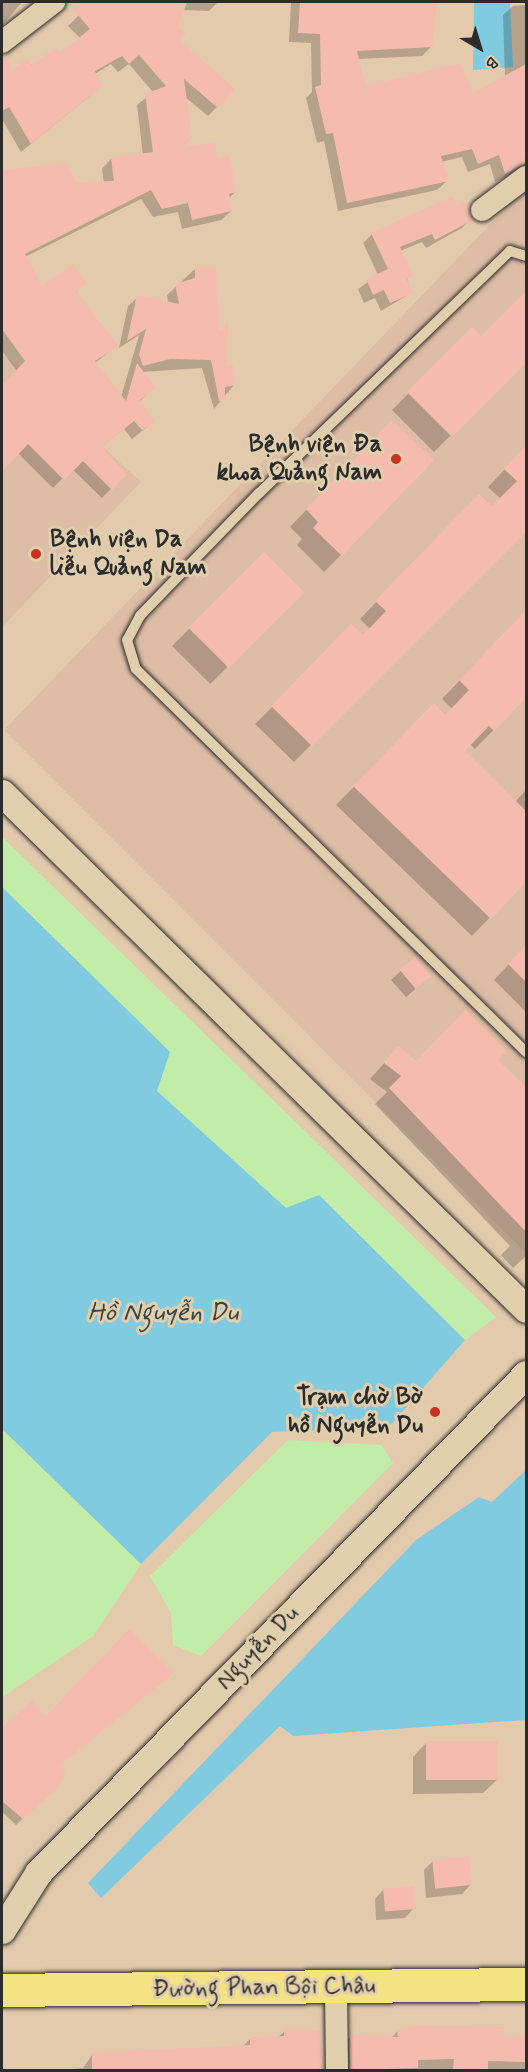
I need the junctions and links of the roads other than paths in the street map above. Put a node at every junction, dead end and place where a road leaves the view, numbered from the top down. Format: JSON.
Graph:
{"nodes":[{"id":1,"x":54,"y":2,"type":"edge"},
{"id":2,"x":2,"y":42,"type":"edge"},
{"id":3,"x":526,"y":177,"type":"edge"},
{"id":4,"x":482,"y":210,"type":"dead end"},
{"id":5,"x":526,"y":256,"type":"edge"},
{"id":6,"x":2,"y":793,"type":"edge"},
{"id":7,"x":526,"y":1052,"type":"edge"},
{"id":8,"x":526,"y":1309,"type":"edge"},
{"id":9,"x":526,"y":1374,"type":"edge"},
{"id":10,"x":2,"y":1930,"type":"edge"},
{"id":11,"x":526,"y":1984,"type":"edge"},
{"id":12,"x":336,"y":1988,"type":"junction"},
{"id":13,"x":2,"y":1990,"type":"edge"},
{"id":14,"x":337,"y":2070,"type":"edge"}],
"edges":[{"from":1,"to":2,"type":"street"},
{"from":3,"to":4,"type":"street"},
{"from":5,"to":7,"type":"lane"},
{"from":6,"to":8,"type":"street"},
{"from":9,"to":10,"type":"street","name":"Nguyễn Du"},
{"from":11,"to":12,"type":"main road","name":"Đường Phan Bội Châu"},
{"from":12,"to":13,"type":"main road","name":"Đường Phan Bội Châu"},
{"from":12,"to":14,"type":"street"}]}
